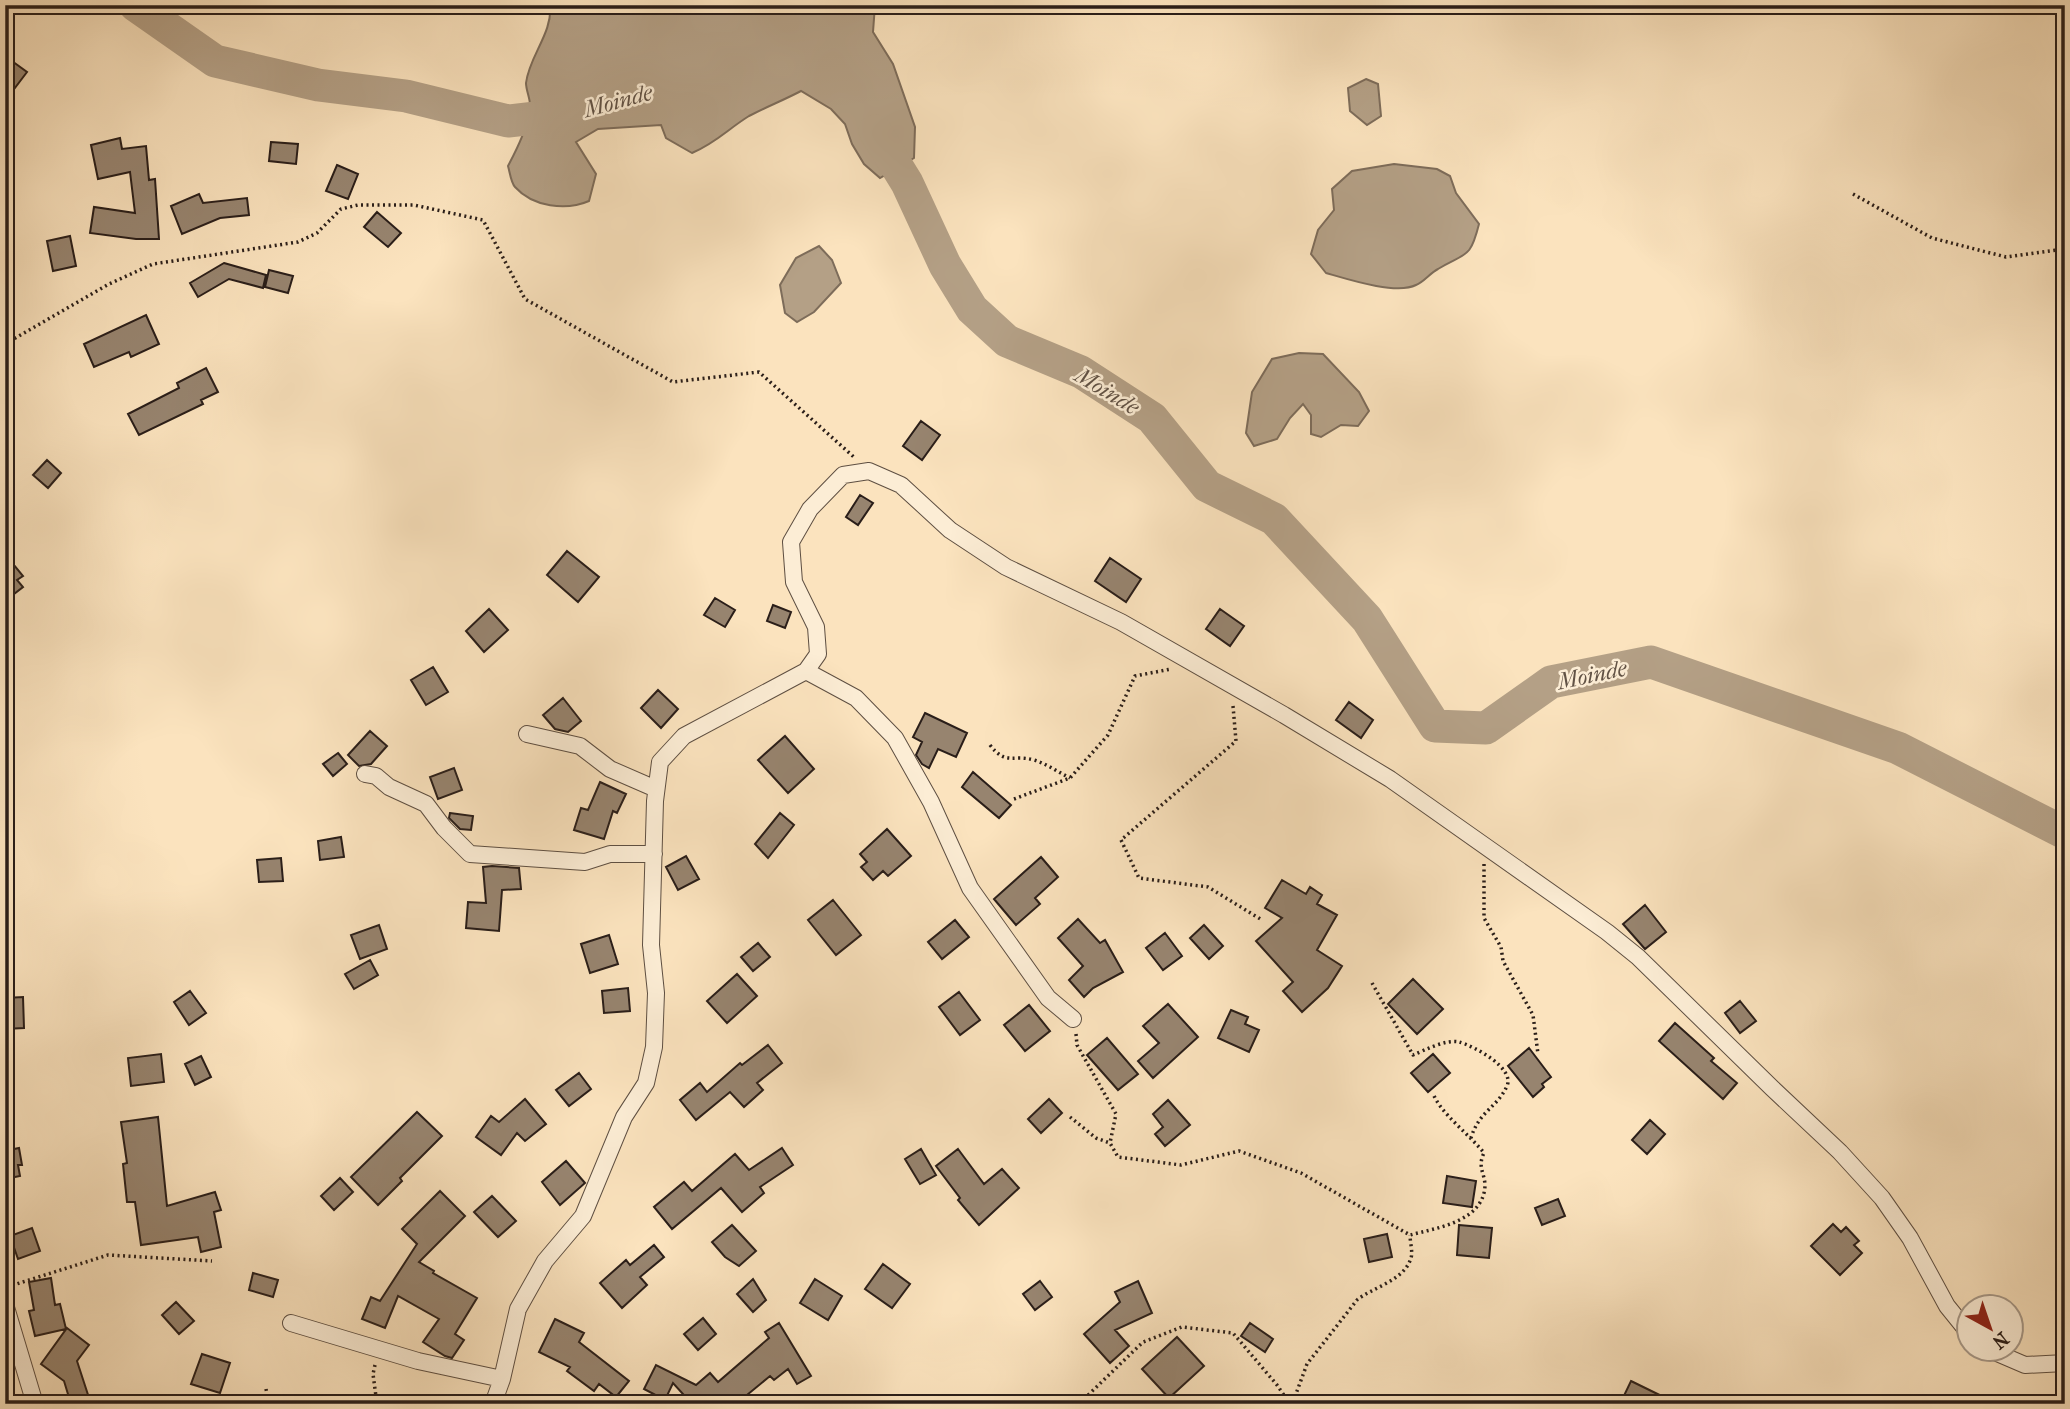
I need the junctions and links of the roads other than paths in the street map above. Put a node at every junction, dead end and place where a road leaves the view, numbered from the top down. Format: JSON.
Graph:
{"nodes":[{"id":1,"x":806,"y":671,"type":"junction"},
{"id":2,"x":527,"y":734,"type":"dead end"},
{"id":3,"x":365,"y":774,"type":"dead end"},
{"id":4,"x":656,"y":789,"type":"junction"},
{"id":5,"x":654,"y":854,"type":"junction"},
{"id":6,"x":1073,"y":1018,"type":"road end"},
{"id":7,"x":5,"y":1304,"type":"edge"},
{"id":8,"x":1954,"y":1314,"type":"edge"},
{"id":9,"x":291,"y":1324,"type":"dead end"},
{"id":10,"x":2065,"y":1363,"type":"edge"},
{"id":11,"x":2023,"y":1364,"type":"edge"},
{"id":12,"x":502,"y":1379,"type":"junction"},
{"id":13,"x":35,"y":1404,"type":"edge"},
{"id":14,"x":493,"y":1404,"type":"edge"}],
"edges":[{"from":1,"to":4,"type":"street"},
{"from":1,"to":6,"type":"street"},
{"from":1,"to":8,"type":"street"},
{"from":2,"to":4,"type":"street"},
{"from":3,"to":5,"type":"street"},
{"from":4,"to":5,"type":"street"},
{"from":5,"to":12,"type":"street"},
{"from":7,"to":13,"type":"street"},
{"from":9,"to":12,"type":"street"},
{"from":10,"to":11,"type":"street"},
{"from":12,"to":14,"type":"street"}]}
